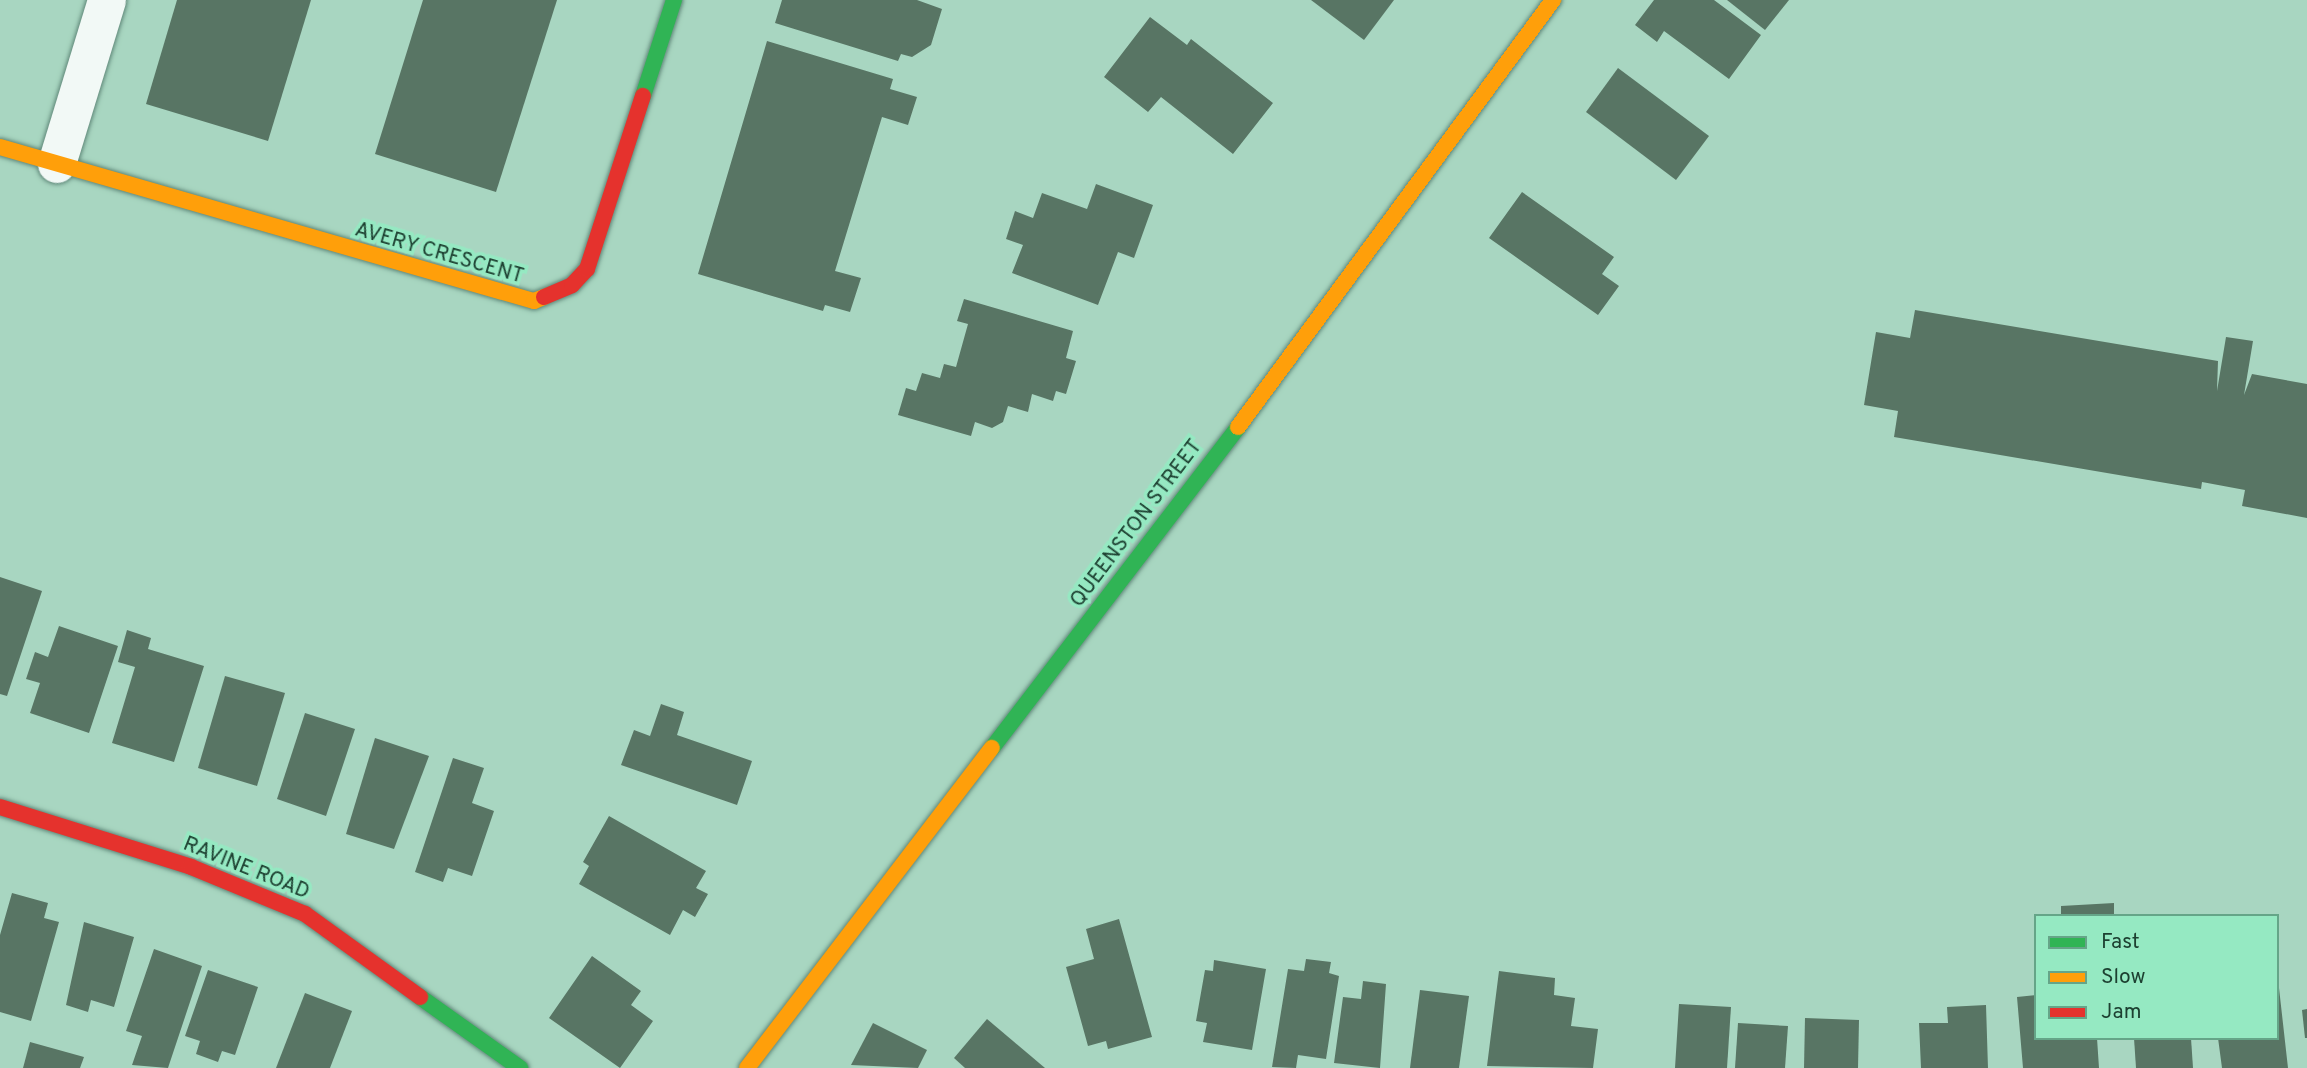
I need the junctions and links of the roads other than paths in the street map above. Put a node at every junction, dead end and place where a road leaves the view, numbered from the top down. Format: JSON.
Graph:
{"nodes":[{"id":1,"x":107,"y":0,"type":"edge"},
{"id":2,"x":674,"y":0,"type":"edge"},
{"id":3,"x":1553,"y":0,"type":"edge"},
{"id":4,"x":0,"y":147,"type":"edge"},
{"id":5,"x":57,"y":164,"type":"junction"},
{"id":6,"x":0,"y":807,"type":"edge"},
{"id":7,"x":520,"y":1068,"type":"edge"},
{"id":8,"x":747,"y":1068,"type":"edge"}],
"edges":[{"from":1,"to":5,"type":"street"},
{"from":2,"to":5,"type":"street","name":"AVERY CRESCENT"},
{"from":3,"to":8,"type":"street","name":"QUEENSTON STREET"},
{"from":4,"to":5,"type":"street","name":"AVERY CRESCENT"},
{"from":6,"to":7,"type":"street","name":"RAVINE ROAD"}]}
